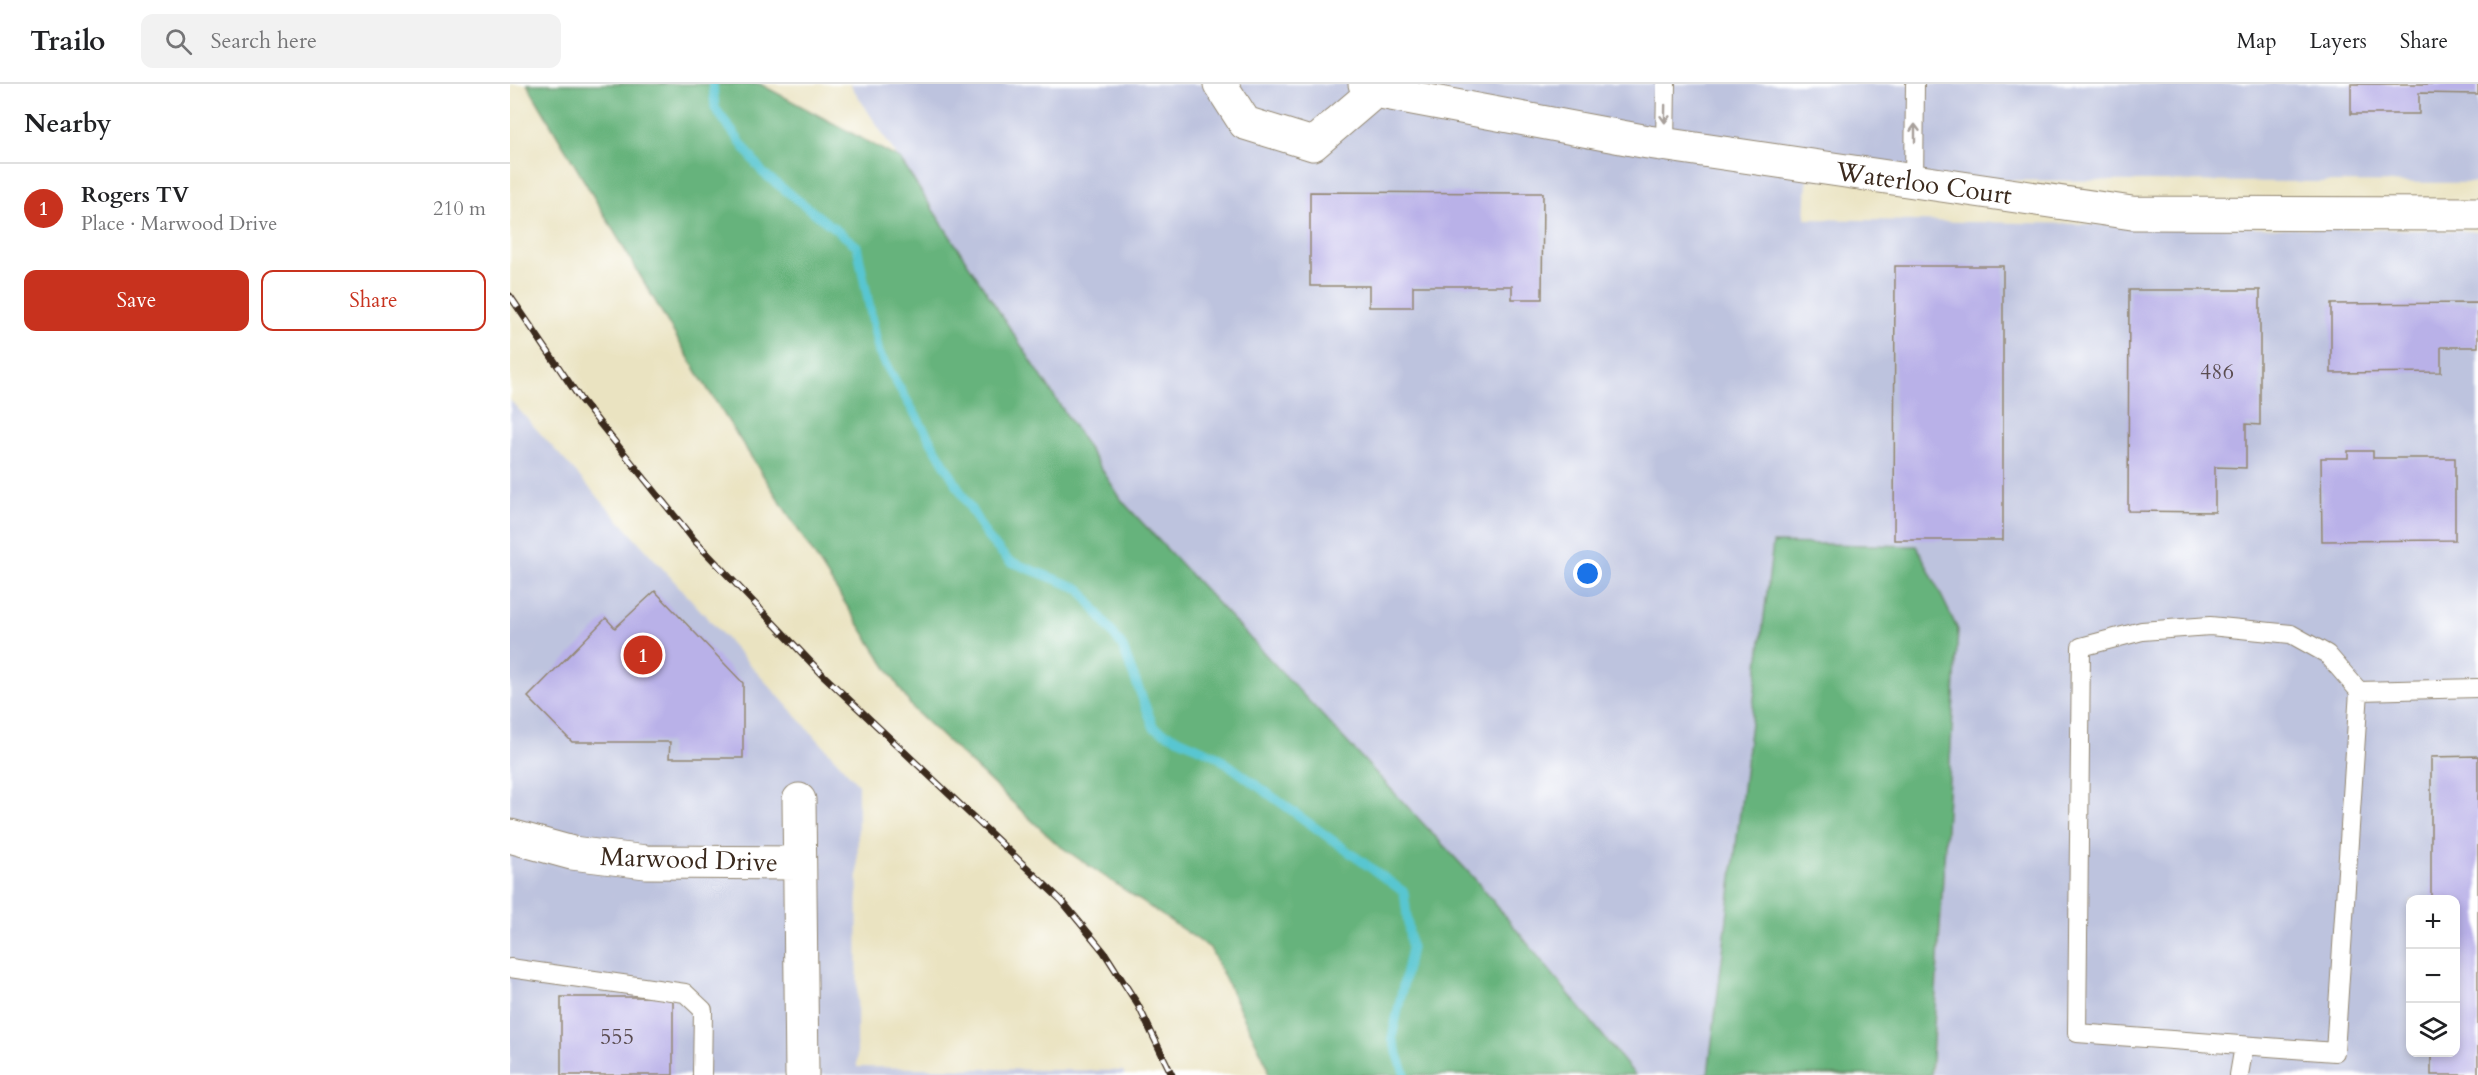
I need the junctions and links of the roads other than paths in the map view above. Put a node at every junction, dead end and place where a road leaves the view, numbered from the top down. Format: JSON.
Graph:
{"nodes":[{"id":1,"x":1220,"y":84,"type":"edge"},
{"id":2,"x":1666,"y":84,"type":"edge"},
{"id":3,"x":1915,"y":84,"type":"edge"},
{"id":4,"x":1370,"y":88,"type":"edge"},
{"id":5,"x":1665,"y":145,"type":"junction"},
{"id":6,"x":1914,"y":182,"type":"junction"},
{"id":7,"x":2478,"y":214,"type":"edge"},
{"id":8,"x":2478,"y":688,"type":"edge"},
{"id":9,"x":2359,"y":691,"type":"junction"},
{"id":10,"x":799,"y":800,"type":"dead end"},
{"id":11,"x":510,"y":836,"type":"edge"},
{"id":12,"x":799,"y":862,"type":"junction"},
{"id":13,"x":510,"y":968,"type":"edge"},
{"id":14,"x":2244,"y":1046,"type":"junction"},
{"id":15,"x":702,"y":1075,"type":"edge"},
{"id":16,"x":802,"y":1075,"type":"edge"},
{"id":17,"x":2239,"y":1075,"type":"edge"}],
"edges":[{"from":1,"to":4,"type":"street","name":"Waterloo Court"},
{"from":2,"to":5,"type":"lane","one_way":true},
{"from":6,"to":3,"type":"lane","one_way":true},
{"from":4,"to":5,"type":"street","name":"Waterloo Court"},
{"from":5,"to":6,"type":"street","name":"Waterloo Court"},
{"from":6,"to":7,"type":"street","name":"Waterloo Court"},
{"from":8,"to":9,"type":"lane"},
{"from":9,"to":14,"type":"lane"},
{"from":9,"to":14,"type":"lane"},
{"from":10,"to":12,"type":"street"},
{"from":11,"to":12,"type":"street","name":"Marwood Drive"},
{"from":12,"to":16,"type":"street"},
{"from":13,"to":15,"type":"lane"},
{"from":14,"to":17,"type":"lane"}]}
